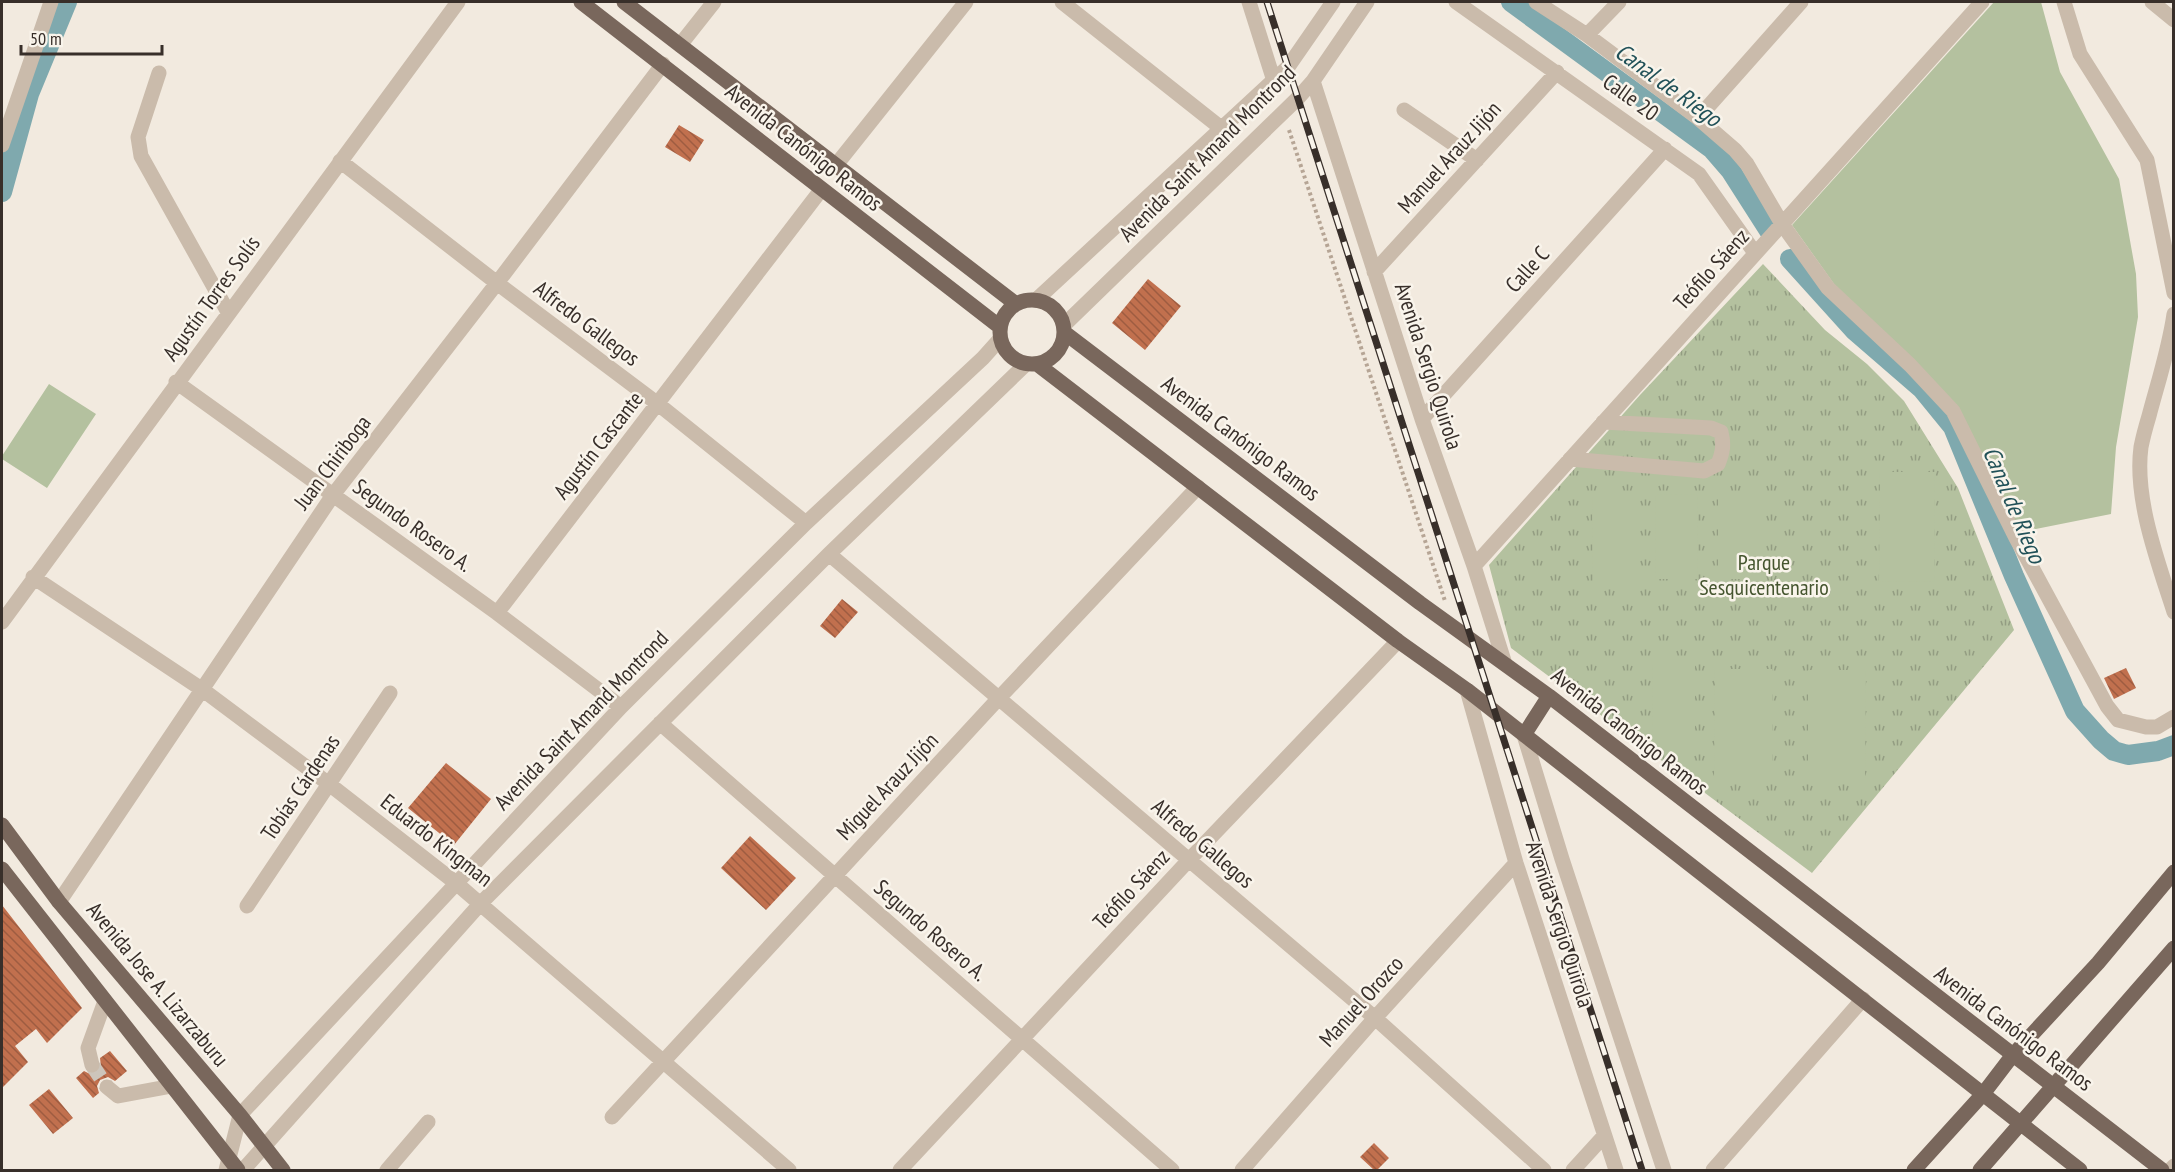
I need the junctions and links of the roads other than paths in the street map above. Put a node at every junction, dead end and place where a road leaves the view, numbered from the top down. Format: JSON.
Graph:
{"nodes":[{"id":1,"x":51,"y":2,"type":"edge"},
{"id":2,"x":458,"y":2,"type":"edge"},
{"id":3,"x":580,"y":2,"type":"edge"},
{"id":4,"x":624,"y":2,"type":"edge"},
{"id":5,"x":714,"y":2,"type":"edge"},
{"id":6,"x":966,"y":2,"type":"edge"},
{"id":7,"x":1062,"y":2,"type":"edge"},
{"id":8,"x":1249,"y":2,"type":"edge"},
{"id":9,"x":1333,"y":2,"type":"edge"},
{"id":10,"x":1367,"y":2,"type":"edge"},
{"id":11,"x":1456,"y":2,"type":"edge"},
{"id":12,"x":1536,"y":2,"type":"edge"},
{"id":13,"x":1619,"y":2,"type":"edge"},
{"id":14,"x":1801,"y":2,"type":"edge"},
{"id":15,"x":1982,"y":2,"type":"edge"},
{"id":16,"x":2064,"y":2,"type":"edge"},
{"id":17,"x":2152,"y":2,"type":"edge"},
{"id":18,"x":2174,"y":20,"type":"edge"},
{"id":19,"x":1587,"y":35,"type":"junction"},
{"id":20,"x":680,"y":45,"type":"junction"},
{"id":21,"x":663,"y":64,"type":"junction"},
{"id":22,"x":1557,"y":72,"type":"junction"},
{"id":23,"x":159,"y":73,"type":"dead end"},
{"id":24,"x":1274,"y":81,"type":"junction"},
{"id":25,"x":1313,"y":81,"type":"junction"},
{"id":26,"x":1404,"y":110,"type":"dead end"},
{"id":27,"x":1698,"y":118,"type":"junction"},
{"id":28,"x":1221,"y":128,"type":"junction"},
{"id":29,"x":2,"y":145,"type":"edge"},
{"id":30,"x":1665,"y":149,"type":"junction"},
{"id":31,"x":340,"y":160,"type":"junction"},
{"id":32,"x":1477,"y":160,"type":"junction"},
{"id":33,"x":836,"y":165,"type":"junction"},
{"id":34,"x":821,"y":190,"type":"junction"},
{"id":35,"x":1782,"y":224,"type":"junction"},
{"id":36,"x":1755,"y":253,"type":"junction"},
{"id":37,"x":1374,"y":272,"type":"junction"},
{"id":38,"x":497,"y":284,"type":"junction"},
{"id":39,"x":2174,"y":293,"type":"edge"},
{"id":40,"x":1036,"y":300,"type":"junction"},
{"id":41,"x":1016,"y":304,"type":"junction"},
{"id":42,"x":228,"y":312,"type":"junction"},
{"id":43,"x":2174,"y":314,"type":"edge"},
{"id":44,"x":1065,"y":329,"type":"junction"},
{"id":45,"x":1000,"y":333,"type":"junction"},
{"id":46,"x":1031,"y":364,"type":"junction"},
{"id":47,"x":176,"y":382,"type":"junction"},
{"id":48,"x":658,"y":404,"type":"junction"},
{"id":49,"x":1422,"y":419,"type":"junction"},
{"id":50,"x":1603,"y":422,"type":"junction"},
{"id":51,"x":1570,"y":459,"type":"junction"},
{"id":52,"x":1198,"y":487,"type":"junction"},
{"id":53,"x":333,"y":495,"type":"junction"},
{"id":54,"x":806,"y":523,"type":"junction"},
{"id":55,"x":829,"y":554,"type":"junction"},
{"id":56,"x":1474,"y":566,"type":"junction"},
{"id":57,"x":33,"y":577,"type":"junction"},
{"id":58,"x":2174,"y":612,"type":"edge"},
{"id":59,"x":497,"y":613,"type":"junction"},
{"id":60,"x":2,"y":622,"type":"edge"},
{"id":61,"x":1398,"y":641,"type":"junction"},
{"id":62,"x":1504,"y":664,"type":"junction"},
{"id":63,"x":203,"y":690,"type":"junction"},
{"id":64,"x":1467,"y":690,"type":"junction"},
{"id":65,"x":390,"y":693,"type":"dead end"},
{"id":66,"x":1549,"y":696,"type":"junction"},
{"id":67,"x":999,"y":698,"type":"junction"},
{"id":68,"x":621,"y":707,"type":"junction"},
{"id":69,"x":2174,"y":717,"type":"edge"},
{"id":70,"x":660,"y":723,"type":"junction"},
{"id":71,"x":1524,"y":735,"type":"junction"},
{"id":72,"x":329,"y":784,"type":"junction"},
{"id":73,"x":2,"y":825,"type":"edge"},
{"id":74,"x":1188,"y":861,"type":"junction"},
{"id":75,"x":1516,"y":863,"type":"junction"},
{"id":76,"x":2,"y":869,"type":"edge"},
{"id":77,"x":2174,"y":872,"type":"edge"},
{"id":78,"x":834,"y":875,"type":"junction"},
{"id":79,"x":456,"y":884,"type":"junction"},
{"id":80,"x":59,"y":902,"type":"junction"},
{"id":81,"x":481,"y":903,"type":"junction"},
{"id":82,"x":247,"y":906,"type":"dead end"},
{"id":83,"x":2174,"y":948,"type":"edge"},
{"id":84,"x":1863,"y":999,"type":"junction"},
{"id":85,"x":105,"y":1001,"type":"junction"},
{"id":86,"x":1375,"y":1018,"type":"junction"},
{"id":87,"x":1021,"y":1039,"type":"junction"},
{"id":88,"x":2012,"y":1056,"type":"junction"},
{"id":89,"x":662,"y":1061,"type":"junction"},
{"id":90,"x":92,"y":1065,"type":"tunnel mouth"},
{"id":91,"x":172,"y":1086,"type":"junction"},
{"id":92,"x":2053,"y":1086,"type":"junction"},
{"id":93,"x":107,"y":1087,"type":"tunnel mouth"},
{"id":94,"x":1983,"y":1094,"type":"junction"},
{"id":95,"x":240,"y":1115,"type":"junction"},
{"id":96,"x":612,"y":1117,"type":"dead end"},
{"id":97,"x":428,"y":1122,"type":"dead end"},
{"id":98,"x":2020,"y":1124,"type":"junction"},
{"id":99,"x":1604,"y":1136,"type":"junction"},
{"id":100,"x":264,"y":1147,"type":"junction"},
{"id":101,"x":231,"y":1166,"type":"edge"},
{"id":102,"x":2174,"y":1166,"type":"edge"},
{"id":103,"x":243,"y":1170,"type":"edge"},
{"id":104,"x":283,"y":1170,"type":"edge"},
{"id":105,"x":387,"y":1170,"type":"edge"},
{"id":106,"x":789,"y":1170,"type":"edge"},
{"id":107,"x":900,"y":1170,"type":"edge"},
{"id":108,"x":1172,"y":1170,"type":"edge"},
{"id":109,"x":1242,"y":1170,"type":"edge"},
{"id":110,"x":1544,"y":1170,"type":"edge"},
{"id":111,"x":1573,"y":1170,"type":"edge"},
{"id":112,"x":1616,"y":1170,"type":"edge"},
{"id":113,"x":1664,"y":1170,"type":"edge"},
{"id":114,"x":1713,"y":1170,"type":"edge"},
{"id":115,"x":1914,"y":1170,"type":"edge"},
{"id":116,"x":1980,"y":1170,"type":"edge"},
{"id":117,"x":2080,"y":1170,"type":"edge"},
{"id":118,"x":2162,"y":1170,"type":"edge"},
{"id":119,"x":2170,"y":1170,"type":"edge"}],
"edges":[{"from":1,"to":29,"type":"street"},
{"from":2,"to":31,"type":"street","name":"Agustín Torres Solís"},
{"from":3,"to":21,"type":"main road","name":"Avenida Canónigo Ramos"},
{"from":4,"to":20,"type":"main road","name":"Avenida Canónigo Ramos"},
{"from":5,"to":20,"type":"street"},
{"from":6,"to":33,"type":"street"},
{"from":7,"to":28,"type":"street"},
{"from":8,"to":24,"type":"street"},
{"from":9,"to":24,"type":"street","name":"Avenida Saint Amand Montrond"},
{"from":10,"to":25,"type":"street","name":"Avenida Saint Amand Montrond"},
{"from":11,"to":22,"type":"street","name":"Calle 20"},
{"from":12,"to":19,"type":"street","name":"Calle 20"},
{"from":13,"to":19,"type":"street"},
{"from":14,"to":27,"type":"street"},
{"from":15,"to":35,"type":"street","name":"Teófilo Sáenz"},
{"from":16,"to":39,"type":"street"},
{"from":17,"to":18,"type":"street"},
{"from":19,"to":27,"type":"street","name":"Calle 20"},
{"from":20,"to":33,"type":"main road","name":"Avenida Canónigo Ramos"},
{"from":21,"to":34,"type":"main road","name":"Avenida Canónigo Ramos"},
{"from":21,"to":38,"type":"street","name":"Juan Chiriboga"},
{"from":22,"to":30,"type":"street","name":"Calle 20"},
{"from":22,"to":32,"type":"street","name":"Manuel Arauz Jijón"},
{"from":23,"to":42,"type":"street"},
{"from":24,"to":28,"type":"street","name":"Avenida Saint Amand Montrond"},
{"from":25,"to":37,"type":"street","name":"Avenida Sergio Quirola"},
{"from":25,"to":44,"type":"street","name":"Avenida Saint Amand Montrond"},
{"from":26,"to":32,"type":"street"},
{"from":27,"to":35,"type":"street","name":"Calle 20"},
{"from":28,"to":40,"type":"street","name":"Avenida Saint Amand Montrond"},
{"from":30,"to":36,"type":"street","name":"Calle 20"},
{"from":30,"to":49,"type":"street","name":"Calle C"},
{"from":31,"to":38,"type":"street","name":"Alfredo Gallegos"},
{"from":31,"to":42,"type":"street","name":"Agustín Torres Solís"},
{"from":32,"to":37,"type":"street","name":"Manuel Arauz Jijón"},
{"from":33,"to":41,"type":"main road","name":"Avenida Canónigo Ramos"},
{"from":34,"to":45,"type":"main road","name":"Avenida Canónigo Ramos"},
{"from":34,"to":48,"type":"street","name":"Agustín Cascante"},
{"from":35,"to":36,"type":"street","name":"Teófilo Sáenz"},
{"from":35,"to":69,"type":"street","name":"Calle 20"},
{"from":36,"to":50,"type":"street","name":"Teófilo Sáenz"},
{"from":37,"to":49,"type":"street","name":"Avenida Sergio Quirola"},
{"from":38,"to":48,"type":"street","name":"Alfredo Gallegos"},
{"from":38,"to":53,"type":"street","name":"Juan Chiriboga"},
{"from":40,"to":41,"type":"main road"},
{"from":40,"to":44,"type":"main road","name":"Avenida Canónigo Ramos"},
{"from":41,"to":45,"type":"main road"},
{"from":42,"to":47,"type":"street","name":"Agustín Torres Solís"},
{"from":43,"to":58,"type":"street"},
{"from":44,"to":46,"type":"main road"},
{"from":44,"to":62,"type":"main road","name":"Avenida Canónigo Ramos"},
{"from":45,"to":46,"type":"main road","name":"Avenida Canónigo Ramos"},
{"from":45,"to":54,"type":"street","name":"Avenida Saint Amand Montrond"},
{"from":46,"to":52,"type":"main road","name":"Avenida Canónigo Ramos"},
{"from":46,"to":55,"type":"street"},
{"from":47,"to":53,"type":"street","name":"Segundo Rosero A."},
{"from":47,"to":57,"type":"street","name":"Agustín Torres Solís"},
{"from":48,"to":54,"type":"street","name":"Alfredo Gallegos"},
{"from":48,"to":59,"type":"street","name":"Agustín Cascante"},
{"from":49,"to":56,"type":"street","name":"Avenida Sergio Quirola"},
{"from":50,"to":51,"type":"street","name":"Teófilo Sáenz"},
{"from":50,"to":51,"type":"street"},
{"from":51,"to":56,"type":"street","name":"Teófilo Sáenz"},
{"from":52,"to":61,"type":"main road","name":"Avenida Canónigo Ramos"},
{"from":52,"to":67,"type":"street","name":"Miguel Arauz Jijón"},
{"from":53,"to":59,"type":"street","name":"Segundo Rosero A."},
{"from":53,"to":63,"type":"street","name":"Juan Chiriboga"},
{"from":54,"to":68,"type":"street","name":"Avenida Saint Amand Montrond"},
{"from":55,"to":67,"type":"street","name":"Alfredo Gallegos"},
{"from":55,"to":70,"type":"street"},
{"from":56,"to":62,"type":"street","name":"Avenida Sergio Quirola"},
{"from":57,"to":60,"type":"street","name":"Agustín Torres Solís"},
{"from":57,"to":63,"type":"street","name":"Eduardo Kingman"},
{"from":59,"to":68,"type":"street","name":"Segundo Rosero A."},
{"from":61,"to":64,"type":"main road","name":"Avenida Canónigo Ramos"},
{"from":61,"to":74,"type":"street","name":"Teófilo Sáenz"},
{"from":62,"to":66,"type":"main road","name":"Avenida Canónigo Ramos"},
{"from":63,"to":72,"type":"street","name":"Eduardo Kingman"},
{"from":63,"to":80,"type":"street","name":"Juan Chiriboga"},
{"from":64,"to":71,"type":"main road","name":"Avenida Canónigo Ramos"},
{"from":64,"to":75,"type":"street","name":"Avenida Sergio Quirola"},
{"from":65,"to":72,"type":"street","name":"Tobías Cárdenas"},
{"from":66,"to":71,"type":"main road"},
{"from":66,"to":88,"type":"main road","name":"Avenida Canónigo Ramos"},
{"from":67,"to":74,"type":"street","name":"Alfredo Gallegos"},
{"from":67,"to":78,"type":"street","name":"Miguel Arauz Jijón"},
{"from":68,"to":79,"type":"street","name":"Avenida Saint Amand Montrond"},
{"from":70,"to":78,"type":"street","name":"Segundo Rosero A."},
{"from":70,"to":81,"type":"street"},
{"from":71,"to":84,"type":"main road","name":"Avenida Canónigo Ramos"},
{"from":71,"to":113,"type":"street","name":"Avenida Sergio Quirola"},
{"from":72,"to":79,"type":"street","name":"Eduardo Kingman"},
{"from":72,"to":82,"type":"street","name":"Tobías Cárdenas"},
{"from":73,"to":80,"type":"main road","name":"Avenida Jose A. Lizarzaburu"},
{"from":74,"to":86,"type":"street","name":"Alfredo Gallegos"},
{"from":74,"to":87,"type":"street","name":"Teófilo Sáenz"},
{"from":75,"to":86,"type":"street","name":"Manuel Orozco"},
{"from":75,"to":99,"type":"street","name":"Avenida Sergio Quirola"},
{"from":76,"to":85,"type":"main road"},
{"from":77,"to":88,"type":"main road"},
{"from":78,"to":87,"type":"street","name":"Segundo Rosero A."},
{"from":78,"to":89,"type":"street","name":"Miguel Arauz Jijón"},
{"from":79,"to":81,"type":"street","name":"Eduardo Kingman"},
{"from":79,"to":95,"type":"street","name":"Avenida Saint Amand Montrond"},
{"from":80,"to":95,"type":"main road","name":"Avenida Jose A. Lizarzaburu"},
{"from":81,"to":89,"type":"street","name":"Eduardo Kingman"},
{"from":81,"to":100,"type":"street"},
{"from":83,"to":92,"type":"main road"},
{"from":84,"to":94,"type":"main road","name":"Avenida Canónigo Ramos"},
{"from":84,"to":114,"type":"street"},
{"from":85,"to":90,"type":"street"},
{"from":85,"to":91,"type":"main road"},
{"from":86,"to":109,"type":"street","name":"Manuel Orozco"},
{"from":86,"to":110,"type":"street","name":"Alfredo Gallegos"},
{"from":87,"to":107,"type":"street","name":"Teófilo Sáenz"},
{"from":87,"to":108,"type":"street","name":"Segundo Rosero A."},
{"from":88,"to":92,"type":"main road","name":"Avenida Canónigo Ramos"},
{"from":88,"to":94,"type":"main road"},
{"from":89,"to":96,"type":"street","name":"Miguel Arauz Jijón"},
{"from":89,"to":106,"type":"street","name":"Eduardo Kingman"},
{"from":91,"to":93,"type":"street"},
{"from":91,"to":101,"type":"main road"},
{"from":92,"to":98,"type":"main road"},
{"from":92,"to":118,"type":"main road","name":"Avenida Canónigo Ramos"},
{"from":94,"to":98,"type":"main road","name":"Avenida Canónigo Ramos"},
{"from":94,"to":115,"type":"main road"},
{"from":95,"to":100,"type":"main road","name":"Avenida Jose A. Lizarzaburu"},
{"from":95,"to":101,"type":"street","name":"Avenida Saint Amand Montrond"},
{"from":97,"to":105,"type":"street"},
{"from":98,"to":116,"type":"main road"},
{"from":98,"to":117,"type":"main road","name":"Avenida Canónigo Ramos"},
{"from":99,"to":111,"type":"street"},
{"from":99,"to":112,"type":"street","name":"Avenida Sergio Quirola"},
{"from":100,"to":103,"type":"street"},
{"from":100,"to":104,"type":"main road","name":"Avenida Jose A. Lizarzaburu"},
{"from":102,"to":119,"type":"street"}]}
